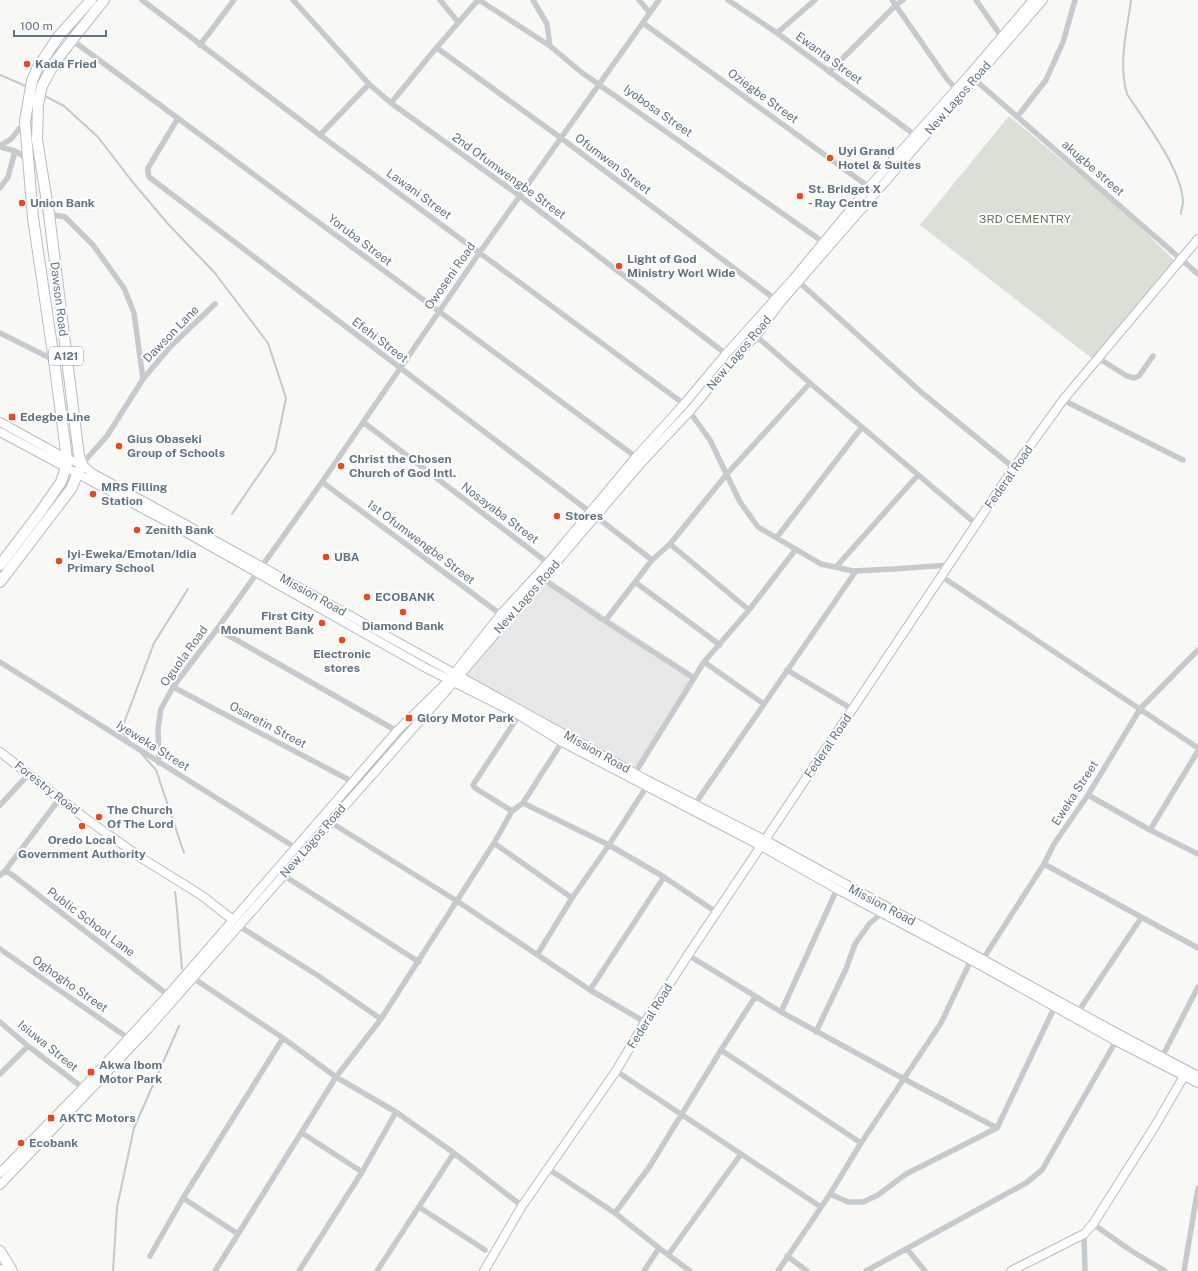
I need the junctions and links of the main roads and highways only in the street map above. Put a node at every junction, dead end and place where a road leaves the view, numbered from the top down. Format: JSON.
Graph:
{"nodes":[{"id":1,"x":91,"y":0,"type":"edge"},
{"id":2,"x":104,"y":0,"type":"edge"},
{"id":3,"x":0,"y":565,"type":"edge"},
{"id":4,"x":0,"y":582,"type":"edge"},
{"id":5,"x":0,"y":1251,"type":"edge"},
{"id":6,"x":12,"y":1271,"type":"edge"}],
"edges":[{"from":1,"to":3,"type":"highway","name":"Dawson Road","number":"A121"},
{"from":2,"to":4,"type":"highway","name":"Dawson Road","number":"A121"},
{"from":5,"to":6,"type":"highway"}]}
